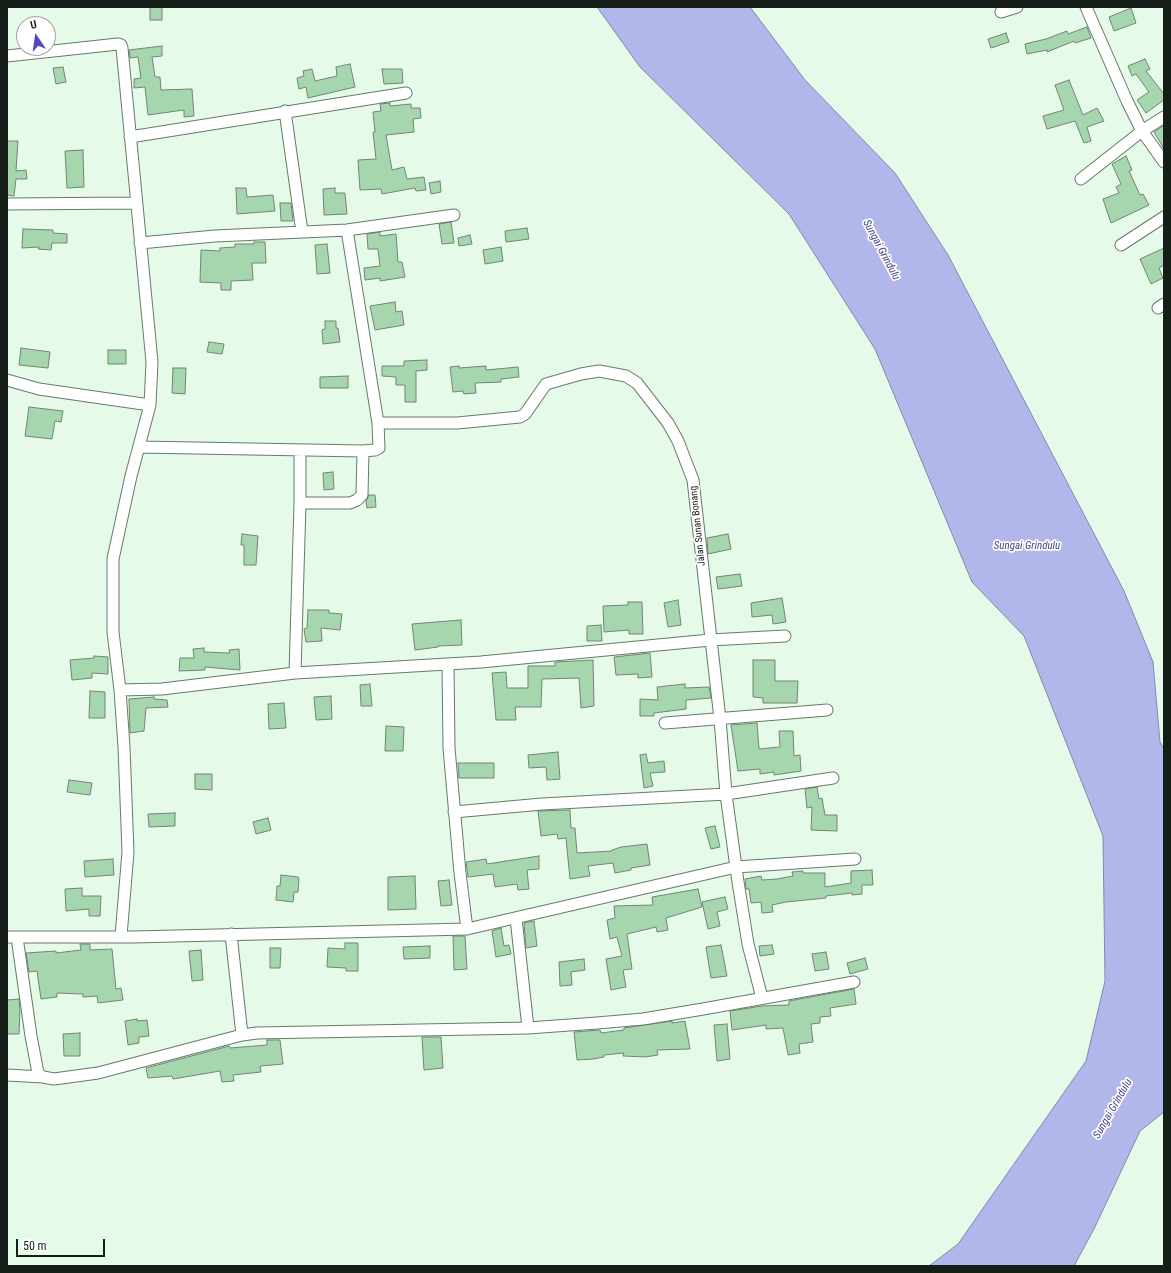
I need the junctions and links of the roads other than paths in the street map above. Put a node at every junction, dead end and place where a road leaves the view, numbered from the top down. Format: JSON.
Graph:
{"nodes":[{"id":1,"x":1017,"y":7,"type":"edge"},
{"id":2,"x":1086,"y":7,"type":"edge"},
{"id":3,"x":1001,"y":12,"type":"dead end"},
{"id":4,"x":7,"y":56,"type":"edge"},
{"id":5,"x":406,"y":93,"type":"dead end"},
{"id":6,"x":285,"y":111,"type":"junction"},
{"id":7,"x":1164,"y":117,"type":"edge"},
{"id":8,"x":1142,"y":130,"type":"junction"},
{"id":9,"x":130,"y":136,"type":"junction"},
{"id":10,"x":1164,"y":162,"type":"edge"},
{"id":11,"x":1081,"y":179,"type":"dead end"},
{"id":12,"x":136,"y":203,"type":"junction"},
{"id":13,"x":7,"y":204,"type":"edge"},
{"id":14,"x":454,"y":215,"type":"dead end"},
{"id":15,"x":1164,"y":217,"type":"edge"},
{"id":16,"x":347,"y":230,"type":"junction"},
{"id":17,"x":302,"y":232,"type":"junction"},
{"id":18,"x":140,"y":243,"type":"junction"},
{"id":19,"x":1121,"y":245,"type":"dead end"},
{"id":20,"x":7,"y":380,"type":"edge"},
{"id":21,"x":150,"y":405,"type":"junction"},
{"id":22,"x":378,"y":424,"type":"junction"},
{"id":23,"x":139,"y":447,"type":"junction"},
{"id":24,"x":300,"y":450,"type":"junction"},
{"id":25,"x":363,"y":451,"type":"junction"},
{"id":26,"x":300,"y":504,"type":"junction"},
{"id":27,"x":786,"y":636,"type":"dead end"},
{"id":28,"x":710,"y":640,"type":"junction"},
{"id":29,"x":448,"y":664,"type":"junction"},
{"id":30,"x":295,"y":673,"type":"junction"},
{"id":31,"x":120,"y":690,"type":"junction"},
{"id":32,"x":827,"y":710,"type":"dead end"},
{"id":33,"x":720,"y":719,"type":"junction"},
{"id":34,"x":665,"y":723,"type":"dead end"},
{"id":35,"x":833,"y":778,"type":"dead end"},
{"id":36,"x":726,"y":794,"type":"junction"},
{"id":37,"x":454,"y":812,"type":"junction"},
{"id":38,"x":855,"y":859,"type":"dead end"},
{"id":39,"x":736,"y":867,"type":"junction"},
{"id":40,"x":516,"y":918,"type":"junction"},
{"id":41,"x":467,"y":929,"type":"junction"},
{"id":42,"x":231,"y":934,"type":"junction"},
{"id":43,"x":121,"y":936,"type":"junction"},
{"id":44,"x":12,"y":937,"type":"edge"},
{"id":45,"x":854,"y":982,"type":"dead end"},
{"id":46,"x":762,"y":998,"type":"junction"},
{"id":47,"x":528,"y":1028,"type":"junction"},
{"id":48,"x":242,"y":1035,"type":"junction"},
{"id":49,"x":7,"y":1075,"type":"edge"},
{"id":50,"x":43,"y":1077,"type":"junction"}],
"edges":[{"from":1,"to":3,"type":"street"},
{"from":2,"to":8,"type":"street"},
{"from":4,"to":9,"type":"street"},
{"from":5,"to":6,"type":"street"},
{"from":6,"to":9,"type":"street"},
{"from":6,"to":17,"type":"street"},
{"from":7,"to":8,"type":"street"},
{"from":8,"to":10,"type":"street"},
{"from":8,"to":11,"type":"street"},
{"from":9,"to":12,"type":"street"},
{"from":12,"to":13,"type":"street"},
{"from":12,"to":18,"type":"street"},
{"from":14,"to":16,"type":"street"},
{"from":15,"to":19,"type":"street"},
{"from":16,"to":17,"type":"street"},
{"from":16,"to":22,"type":"street"},
{"from":17,"to":18,"type":"street"},
{"from":18,"to":21,"type":"street"},
{"from":20,"to":21,"type":"street"},
{"from":21,"to":23,"type":"street"},
{"from":22,"to":25,"type":"street"},
{"from":22,"to":28,"type":"street","name":"Jalan Sunan Bonang"},
{"from":23,"to":24,"type":"street"},
{"from":23,"to":31,"type":"street"},
{"from":24,"to":25,"type":"street"},
{"from":24,"to":26,"type":"street"},
{"from":25,"to":26,"type":"street"},
{"from":26,"to":30,"type":"street"},
{"from":27,"to":28,"type":"street"},
{"from":28,"to":29,"type":"street"},
{"from":28,"to":33,"type":"street","name":"Jalan Sunan Bonang"},
{"from":29,"to":30,"type":"street"},
{"from":29,"to":37,"type":"street"},
{"from":30,"to":31,"type":"street"},
{"from":31,"to":43,"type":"street"},
{"from":32,"to":33,"type":"street"},
{"from":33,"to":34,"type":"street"},
{"from":33,"to":36,"type":"street","name":"Jalan Sunan Bonang"},
{"from":35,"to":36,"type":"street"},
{"from":36,"to":37,"type":"street"},
{"from":36,"to":39,"type":"street","name":"Jalan Sunan Bonang"},
{"from":37,"to":41,"type":"street"},
{"from":38,"to":39,"type":"street"},
{"from":39,"to":40,"type":"street"},
{"from":39,"to":46,"type":"street","name":"Jalan Sunan Bonang"},
{"from":40,"to":41,"type":"street"},
{"from":40,"to":47,"type":"street"},
{"from":41,"to":42,"type":"street"},
{"from":42,"to":43,"type":"street"},
{"from":42,"to":48,"type":"street"},
{"from":43,"to":44,"type":"street"},
{"from":44,"to":50,"type":"street"},
{"from":45,"to":46,"type":"street"},
{"from":46,"to":47,"type":"street"},
{"from":47,"to":48,"type":"street"},
{"from":48,"to":50,"type":"street"},
{"from":49,"to":50,"type":"street"}]}
